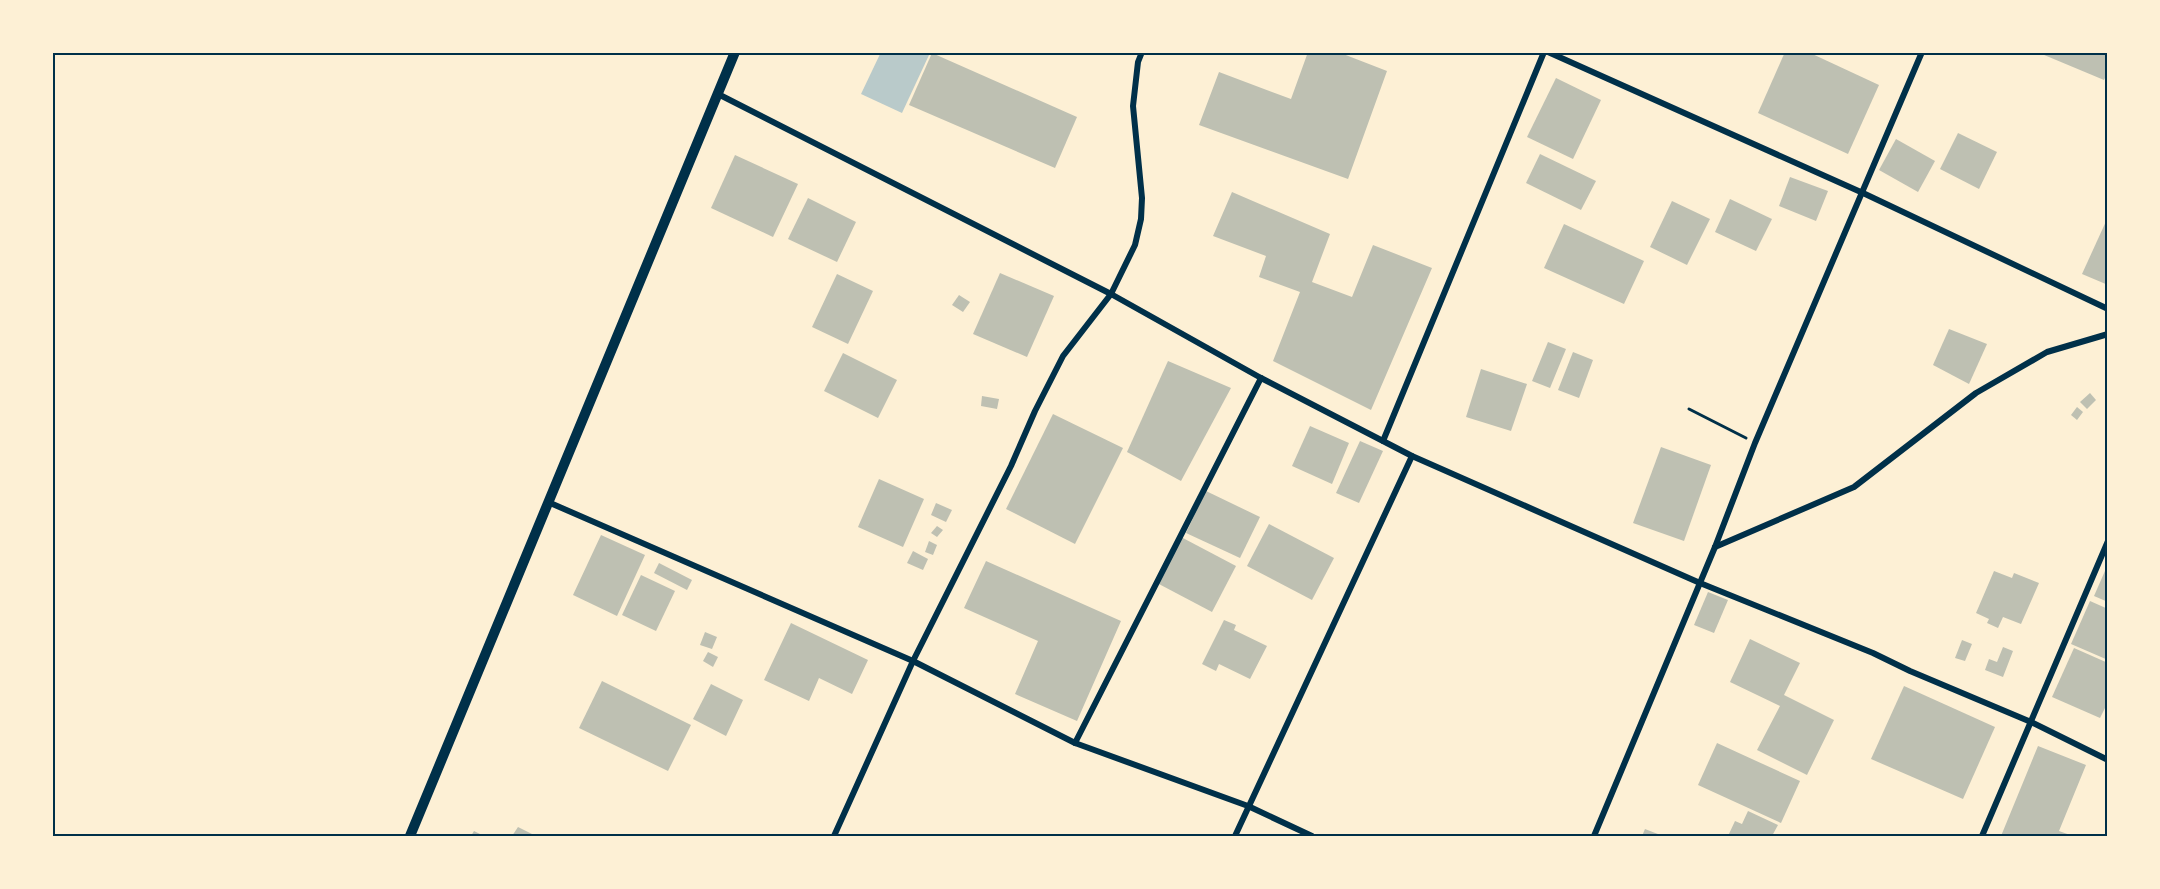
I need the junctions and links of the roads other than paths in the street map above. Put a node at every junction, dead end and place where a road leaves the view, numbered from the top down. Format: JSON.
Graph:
{"nodes":[{"id":1,"x":735,"y":52,"type":"edge"},
{"id":2,"x":1142,"y":52,"type":"edge"},
{"id":3,"x":1546,"y":52,"type":"edge"},
{"id":4,"x":1922,"y":52,"type":"edge"},
{"id":5,"x":718,"y":94,"type":"junction"},
{"id":6,"x":1863,"y":193,"type":"junction"},
{"id":7,"x":1111,"y":294,"type":"junction"},
{"id":8,"x":2108,"y":309,"type":"edge"},
{"id":9,"x":2108,"y":334,"type":"edge"},
{"id":10,"x":1261,"y":378,"type":"junction"},
{"id":11,"x":1383,"y":441,"type":"junction"},
{"id":12,"x":1413,"y":456,"type":"junction"},
{"id":13,"x":548,"y":501,"type":"junction"},
{"id":14,"x":2108,"y":541,"type":"edge"},
{"id":15,"x":1715,"y":548,"type":"junction"},
{"id":16,"x":1700,"y":583,"type":"junction"},
{"id":17,"x":913,"y":660,"type":"junction"},
{"id":18,"x":2031,"y":722,"type":"junction"},
{"id":19,"x":1075,"y":743,"type":"junction"},
{"id":20,"x":2108,"y":760,"type":"edge"},
{"id":21,"x":1248,"y":806,"type":"junction"},
{"id":22,"x":410,"y":837,"type":"edge"},
{"id":23,"x":834,"y":837,"type":"edge"},
{"id":24,"x":1235,"y":837,"type":"edge"},
{"id":25,"x":1312,"y":837,"type":"edge"},
{"id":26,"x":1594,"y":837,"type":"edge"},
{"id":27,"x":1982,"y":837,"type":"edge"}],
"edges":[{"from":1,"to":5,"type":"street"},
{"from":2,"to":7,"type":"street"},
{"from":3,"to":6,"type":"street"},
{"from":3,"to":11,"type":"street"},
{"from":4,"to":6,"type":"street"},
{"from":5,"to":7,"type":"street"},
{"from":5,"to":13,"type":"street"},
{"from":6,"to":8,"type":"street"},
{"from":6,"to":15,"type":"street"},
{"from":7,"to":10,"type":"street"},
{"from":7,"to":17,"type":"street"},
{"from":9,"to":15,"type":"street"},
{"from":10,"to":11,"type":"street"},
{"from":10,"to":19,"type":"street"},
{"from":11,"to":12,"type":"street"},
{"from":12,"to":16,"type":"street"},
{"from":12,"to":21,"type":"street"},
{"from":13,"to":17,"type":"street"},
{"from":13,"to":22,"type":"street"},
{"from":14,"to":18,"type":"street"},
{"from":15,"to":16,"type":"street"},
{"from":16,"to":18,"type":"street"},
{"from":16,"to":26,"type":"street"},
{"from":17,"to":19,"type":"street"},
{"from":17,"to":23,"type":"street"},
{"from":18,"to":20,"type":"street"},
{"from":18,"to":27,"type":"street"},
{"from":19,"to":21,"type":"street"},
{"from":21,"to":24,"type":"street"},
{"from":21,"to":25,"type":"street"}]}
